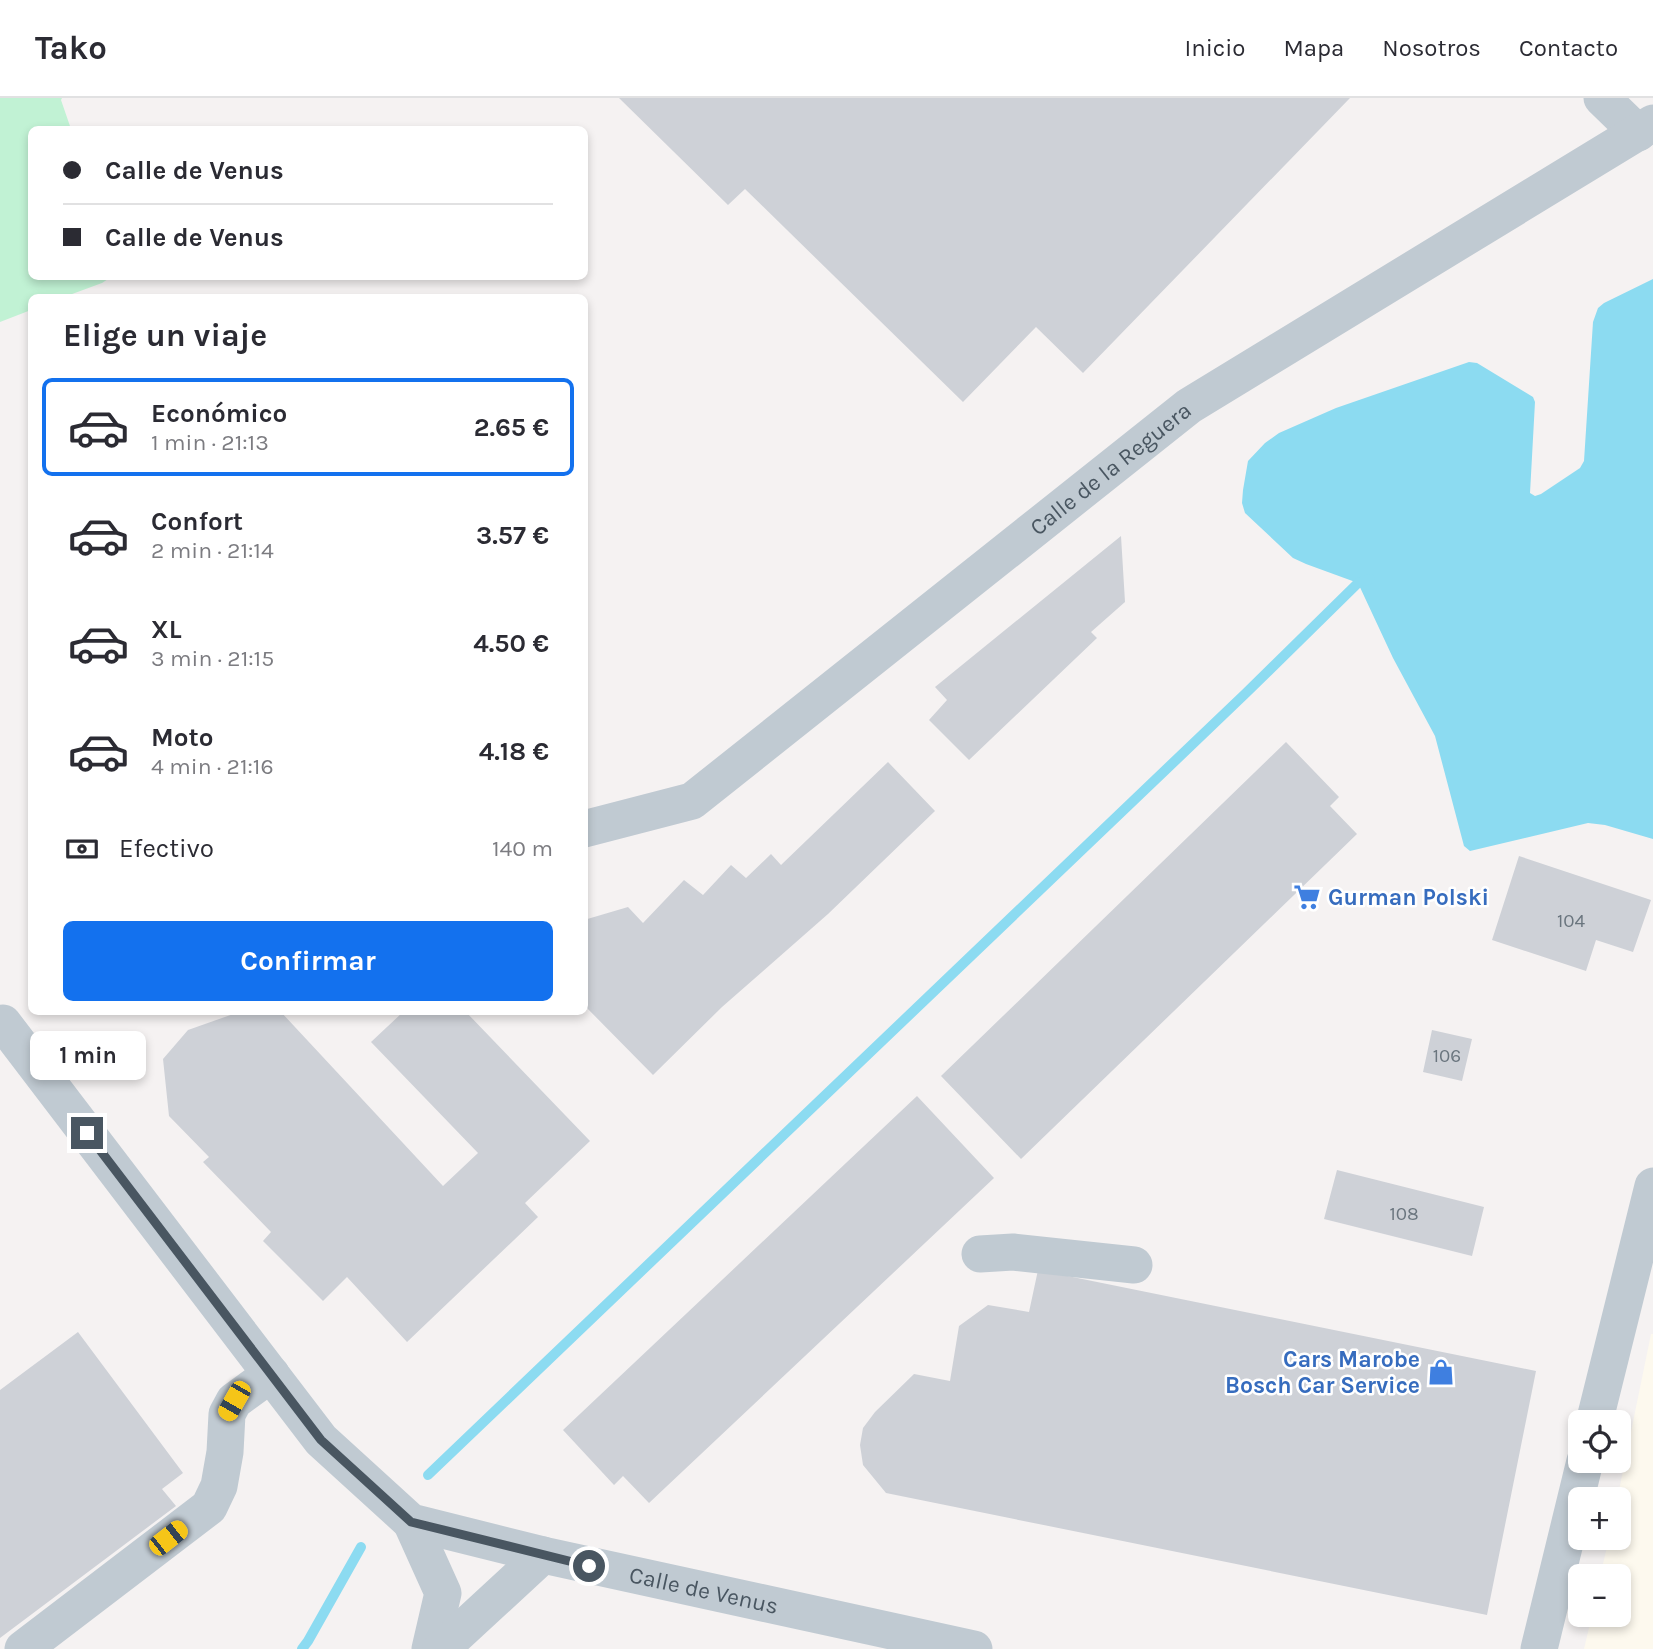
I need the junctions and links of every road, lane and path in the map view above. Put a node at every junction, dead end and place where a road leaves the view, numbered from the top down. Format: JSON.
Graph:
{"nodes":[{"id":1,"x":1602,"y":98,"type":"edge"},
{"id":2,"x":1646,"y":128,"type":"edge"},
{"id":3,"x":588,"y":828,"type":"edge"},
{"id":4,"x":11,"y":1019,"type":"edge"},
{"id":5,"x":1653,"y":1186,"type":"edge"},
{"id":6,"x":981,"y":1254,"type":"dead end"},
{"id":7,"x":1134,"y":1265,"type":"dead end"},
{"id":8,"x":271,"y":1374,"type":"junction"},
{"id":9,"x":1597,"y":1410,"type":"edge"},
{"id":10,"x":1582,"y":1473,"type":"edge"},
{"id":11,"x":411,"y":1522,"type":"junction"},
{"id":12,"x":543,"y":1555,"type":"junction"},
{"id":13,"x":821,"y":1633,"type":"edge"},
{"id":14,"x":23,"y":1649,"type":"edge"},
{"id":15,"x":430,"y":1649,"type":"edge"},
{"id":16,"x":442,"y":1649,"type":"edge"},
{"id":17,"x":974,"y":1649,"type":"edge"},
{"id":18,"x":1539,"y":1649,"type":"edge"}],
"edges":[{"from":1,"to":2,"type":"street"},
{"from":2,"to":3,"type":"street","name":"Calle de la Reguera"},
{"from":4,"to":8,"type":"street","name":"Calle de Venus"},
{"from":5,"to":9,"type":"street"},
{"from":6,"to":7,"type":"street"},
{"from":8,"to":11,"type":"street","name":"Calle de Venus"},
{"from":8,"to":14,"type":"street"},
{"from":10,"to":18,"type":"street"},
{"from":11,"to":12,"type":"street","name":"Calle de Venus"},
{"from":11,"to":15,"type":"street"},
{"from":12,"to":13,"type":"street","name":"Calle de Venus"},
{"from":12,"to":16,"type":"street"},
{"from":13,"to":17,"type":"street","name":"Calle de Venus"}]}
